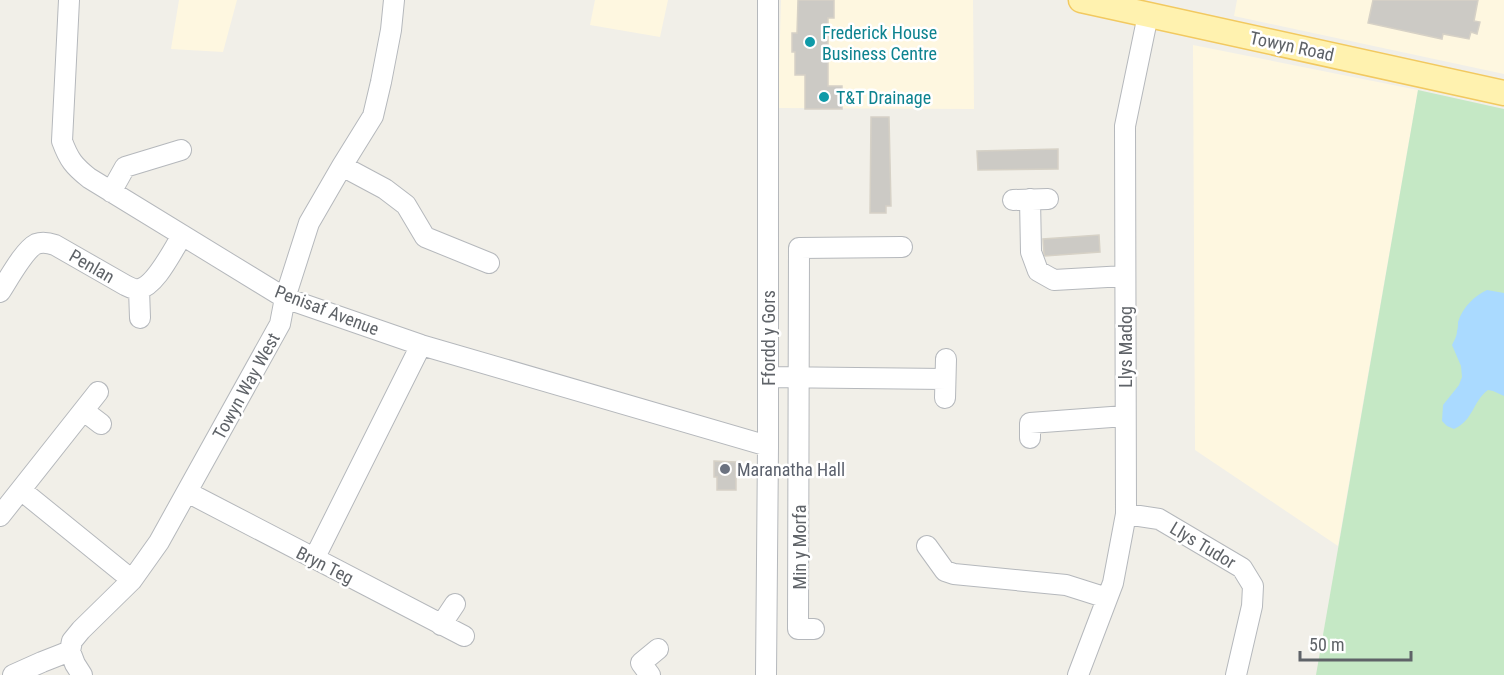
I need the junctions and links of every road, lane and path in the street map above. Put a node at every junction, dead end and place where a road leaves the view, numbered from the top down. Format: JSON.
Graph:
{"nodes":[{"id":1,"x":69,"y":0,"type":"edge"},
{"id":2,"x":394,"y":0,"type":"edge"},
{"id":3,"x":768,"y":0,"type":"edge"},
{"id":4,"x":1081,"y":0,"type":"edge"},
{"id":5,"x":1148,"y":15,"type":"junction"},
{"id":6,"x":1504,"y":93,"type":"edge"},
{"id":7,"x":181,"y":150,"type":"dead end"},
{"id":8,"x":342,"y":166,"type":"junction"},
{"id":9,"x":111,"y":192,"type":"junction"},
{"id":10,"x":1030,"y":199,"type":"dead end"},
{"id":11,"x":182,"y":236,"type":"junction"},
{"id":12,"x":902,"y":247,"type":"dead end"},
{"id":13,"x":489,"y":263,"type":"dead end"},
{"id":14,"x":1125,"y":276,"type":"junction"},
{"id":15,"x":139,"y":289,"type":"junction"},
{"id":16,"x":0,"y":292,"type":"edge"},
{"id":17,"x":285,"y":298,"type":"junction"},
{"id":18,"x":140,"y":318,"type":"dead end"},
{"id":19,"x":422,"y":345,"type":"junction"},
{"id":20,"x":946,"y":359,"type":"dead end"},
{"id":21,"x":768,"y":377,"type":"junction"},
{"id":22,"x":799,"y":378,"type":"junction"},
{"id":23,"x":98,"y":392,"type":"dead end"},
{"id":24,"x":84,"y":411,"type":"junction"},
{"id":25,"x":1125,"y":416,"type":"junction"},
{"id":26,"x":101,"y":424,"type":"dead end"},
{"id":27,"x":1029,"y":438,"type":"dead end"},
{"id":28,"x":768,"y":446,"type":"junction"},
{"id":29,"x":21,"y":490,"type":"junction"},
{"id":30,"x":187,"y":492,"type":"junction"},
{"id":31,"x":1126,"y":514,"type":"junction"},
{"id":32,"x":0,"y":516,"type":"edge"},
{"id":33,"x":927,"y":546,"type":"dead end"},
{"id":34,"x":314,"y":559,"type":"junction"},
{"id":35,"x":132,"y":580,"type":"junction"},
{"id":36,"x":1107,"y":598,"type":"junction"},
{"id":37,"x":455,"y":604,"type":"dead end"},
{"id":38,"x":441,"y":625,"type":"junction"},
{"id":39,"x":814,"y":629,"type":"dead end"},
{"id":40,"x":464,"y":636,"type":"dead end"},
{"id":41,"x":658,"y":649,"type":"dead end"},
{"id":42,"x":70,"y":651,"type":"junction"},
{"id":43,"x":639,"y":671,"type":"edge"},
{"id":44,"x":13,"y":675,"type":"edge"},
{"id":45,"x":82,"y":675,"type":"edge"},
{"id":46,"x":766,"y":675,"type":"edge"},
{"id":47,"x":1078,"y":675,"type":"edge"},
{"id":48,"x":1236,"y":675,"type":"edge"}],
"edges":[{"from":1,"to":9,"type":"street","name":"Penisaf Avenue"},
{"from":2,"to":8,"type":"street","name":"Towyn Way West"},
{"from":3,"to":21,"type":"street","name":"Ffordd y Gors"},
{"from":4,"to":5,"type":"main road","name":"Towyn Road"},
{"from":5,"to":6,"type":"main road","name":"Towyn Road"},
{"from":5,"to":14,"type":"street","name":"Llys Madog"},
{"from":7,"to":9,"type":"street"},
{"from":8,"to":13,"type":"street"},
{"from":8,"to":17,"type":"street","name":"Towyn Way West"},
{"from":9,"to":11,"type":"street","name":"Penisaf Avenue"},
{"from":10,"to":14,"type":"street"},
{"from":11,"to":15,"type":"street"},
{"from":11,"to":17,"type":"street","name":"Penisaf Avenue"},
{"from":12,"to":22,"type":"street","name":"Min y Morfa"},
{"from":14,"to":25,"type":"street","name":"Llys Madog"},
{"from":15,"to":16,"type":"street","name":"Penlan"},
{"from":15,"to":18,"type":"street"},
{"from":17,"to":19,"type":"street","name":"Penisaf Avenue"},
{"from":17,"to":30,"type":"street","name":"Towyn Way West"},
{"from":19,"to":28,"type":"street","name":"Penisaf Avenue"},
{"from":19,"to":34,"type":"street"},
{"from":20,"to":22,"type":"street"},
{"from":21,"to":22,"type":"street"},
{"from":21,"to":28,"type":"street","name":"Ffordd y Gors"},
{"from":22,"to":39,"type":"street","name":"Min y Morfa"},
{"from":23,"to":24,"type":"street"},
{"from":24,"to":26,"type":"street"},
{"from":24,"to":29,"type":"street"},
{"from":25,"to":27,"type":"street"},
{"from":25,"to":31,"type":"street","name":"Llys Madog"},
{"from":28,"to":46,"type":"street","name":"Ffordd y Gors"},
{"from":29,"to":32,"type":"street"},
{"from":29,"to":35,"type":"street"},
{"from":30,"to":34,"type":"street","name":"Bryn Teg"},
{"from":30,"to":35,"type":"street","name":"Towyn Way West"},
{"from":31,"to":36,"type":"street","name":"Llys Madog"},
{"from":31,"to":48,"type":"street","name":"Llys Tudor"},
{"from":33,"to":36,"type":"street"},
{"from":34,"to":38,"type":"street","name":"Bryn Teg"},
{"from":35,"to":42,"type":"street","name":"Towyn Way West"},
{"from":36,"to":47,"type":"street","name":"Llys Madog"},
{"from":37,"to":38,"type":"street"},
{"from":38,"to":40,"type":"street","name":"Bryn Teg"},
{"from":41,"to":43,"type":"street"},
{"from":42,"to":44,"type":"street"},
{"from":42,"to":45,"type":"street"}]}
